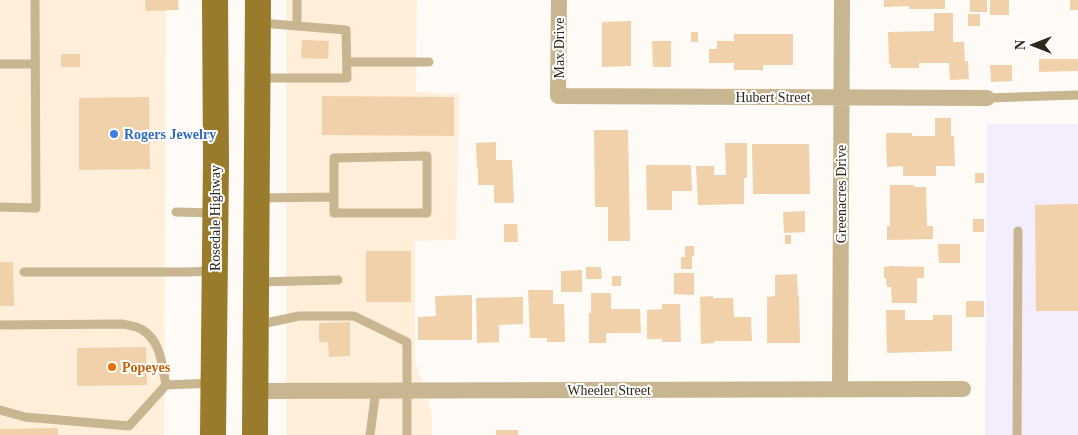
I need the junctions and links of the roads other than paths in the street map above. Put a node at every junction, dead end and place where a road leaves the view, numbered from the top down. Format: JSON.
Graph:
{"nodes":[{"id":1,"x":35,"y":0,"type":"edge"},
{"id":2,"x":215,"y":0,"type":"edge"},
{"id":3,"x":297,"y":0,"type":"edge"},
{"id":4,"x":559,"y":0,"type":"edge"},
{"id":5,"x":842,"y":0,"type":"edge"},
{"id":6,"x":258,"y":11,"type":"edge"},
{"id":7,"x":297,"y":26,"type":"junction"},
{"id":8,"x":347,"y":62,"type":"junction"},
{"id":9,"x":429,"y":62,"type":"dead end"},
{"id":10,"x":0,"y":64,"type":"edge"},
{"id":11,"x":35,"y":64,"type":"junction"},
{"id":12,"x":258,"y":78,"type":"junction"},
{"id":13,"x":1078,"y":95,"type":"edge"},
{"id":14,"x":558,"y":96,"type":"joint"},
{"id":15,"x":841,"y":97,"type":"junction"},
{"id":16,"x":987,"y":98,"type":"joint"},
{"id":17,"x":334,"y":197,"type":"junction"},
{"id":18,"x":257,"y":198,"type":"junction"},
{"id":19,"x":0,"y":207,"type":"edge"},
{"id":20,"x":176,"y":212,"type":"dead end"},
{"id":21,"x":216,"y":213,"type":"junction"},
{"id":22,"x":1018,"y":231,"type":"dead end"},
{"id":23,"x":215,"y":270,"type":"junction"},
{"id":24,"x":24,"y":272,"type":"dead end"},
{"id":25,"x":338,"y":280,"type":"dead end"},
{"id":26,"x":257,"y":282,"type":"junction"},
{"id":27,"x":0,"y":325,"type":"edge"},
{"id":28,"x":257,"y":325,"type":"junction"},
{"id":29,"x":166,"y":385,"type":"junction"},
{"id":30,"x":214,"y":388,"type":"junction"},
{"id":31,"x":840,"y":389,"type":"junction"},
{"id":32,"x":256,"y":390,"type":"junction"},
{"id":33,"x":376,"y":390,"type":"junction"},
{"id":34,"x":408,"y":390,"type":"junction"},
{"id":35,"x":963,"y":390,"type":"dead end"},
{"id":36,"x":0,"y":410,"type":"edge"},
{"id":37,"x":129,"y":431,"type":"edge"},
{"id":38,"x":207,"y":435,"type":"edge"},
{"id":39,"x":214,"y":435,"type":"edge"},
{"id":40,"x":255,"y":435,"type":"edge"},
{"id":41,"x":370,"y":435,"type":"edge"},
{"id":42,"x":407,"y":435,"type":"edge"},
{"id":43,"x":1017,"y":435,"type":"edge"}],
"edges":[{"from":1,"to":11,"type":"lane"},
{"from":2,"to":21,"type":"main road","name":"Rosedale Highway"},
{"from":3,"to":7,"type":"lane"},
{"from":4,"to":14,"type":"street","name":"Max Drive"},
{"from":5,"to":15,"type":"street","name":"Greenacres Drive"},
{"from":6,"to":7,"type":"lane"},
{"from":6,"to":12,"type":"main road"},
{"from":7,"to":8,"type":"lane"},
{"from":8,"to":9,"type":"lane"},
{"from":8,"to":12,"type":"lane"},
{"from":10,"to":11,"type":"lane"},
{"from":11,"to":19,"type":"lane"},
{"from":12,"to":18,"type":"main road"},
{"from":13,"to":16,"type":"lane"},
{"from":14,"to":15,"type":"street","name":"Hubert Street"},
{"from":15,"to":16,"type":"street","name":"Hubert Street"},
{"from":15,"to":31,"type":"street","name":"Greenacres Drive"},
{"from":17,"to":17,"type":"lane"},
{"from":17,"to":18,"type":"lane"},
{"from":18,"to":26,"type":"main road"},
{"from":20,"to":21,"type":"lane"},
{"from":21,"to":23,"type":"main road","name":"Rosedale Highway"},
{"from":22,"to":43,"type":"lane"},
{"from":23,"to":24,"type":"lane"},
{"from":23,"to":30,"type":"main road","name":"Rosedale Highway"},
{"from":25,"to":26,"type":"lane"},
{"from":26,"to":28,"type":"main road"},
{"from":27,"to":29,"type":"lane"},
{"from":28,"to":32,"type":"main road"},
{"from":28,"to":34,"type":"lane"},
{"from":29,"to":30,"type":"lane"},
{"from":29,"to":37,"type":"lane"},
{"from":30,"to":38,"type":"main road"},
{"from":30,"to":39,"type":"main road","name":"Rosedale Highway"},
{"from":31,"to":34,"type":"street","name":"Wheeler Street"},
{"from":31,"to":35,"type":"street","name":"Wheeler Street"},
{"from":32,"to":33,"type":"street","name":"Wheeler Street"},
{"from":32,"to":40,"type":"main road"},
{"from":33,"to":34,"type":"street","name":"Wheeler Street"},
{"from":33,"to":41,"type":"lane"},
{"from":34,"to":42,"type":"lane"},
{"from":36,"to":37,"type":"lane"}]}
